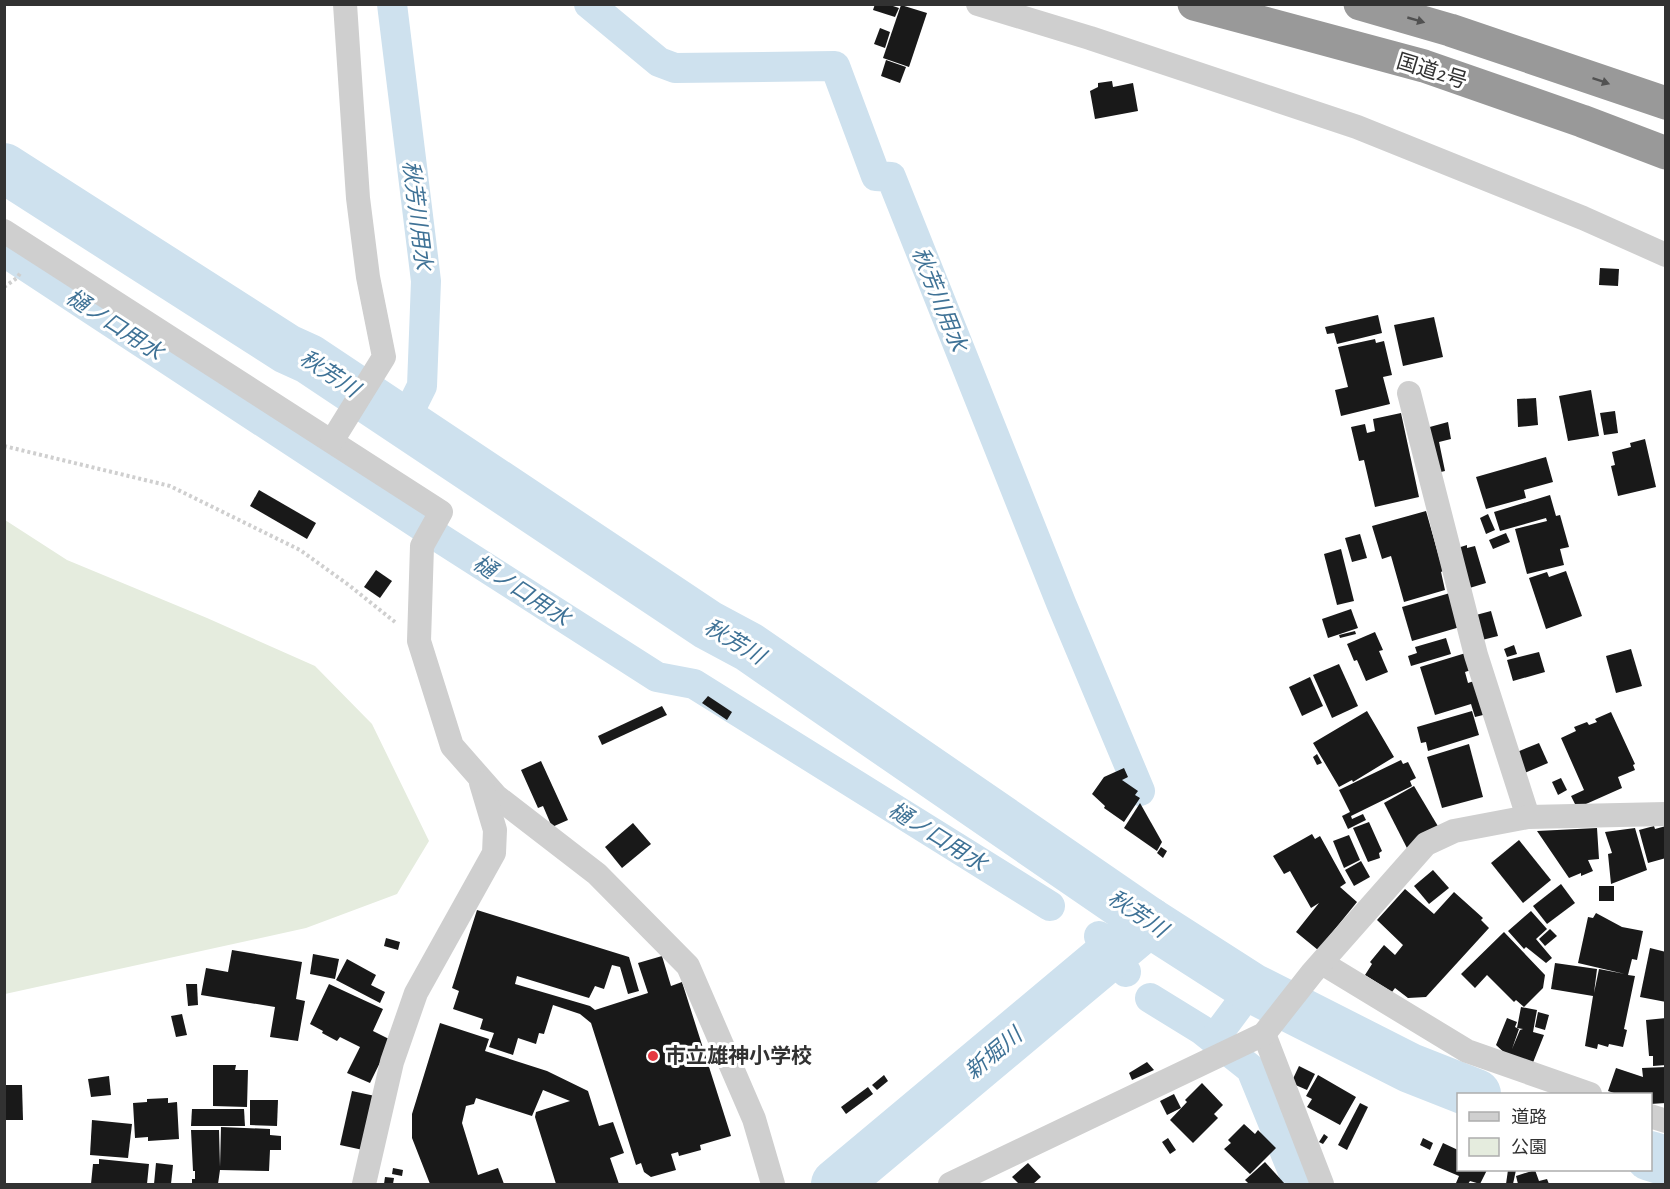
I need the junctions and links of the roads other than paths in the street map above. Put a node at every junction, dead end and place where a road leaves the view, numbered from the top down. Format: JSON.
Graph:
{"nodes":[{"id":1,"x":345,"y":4,"type":"edge"},
{"id":2,"x":978,"y":4,"type":"edge"},
{"id":3,"x":1194,"y":4,"type":"edge"},
{"id":4,"x":1360,"y":4,"type":"edge"},
{"id":5,"x":1665,"y":103,"type":"edge"},
{"id":6,"x":1665,"y":153,"type":"edge"},
{"id":7,"x":4,"y":231,"type":"edge"},
{"id":8,"x":1665,"y":255,"type":"edge"},
{"id":9,"x":1409,"y":393,"type":"dead end"},
{"id":10,"x":332,"y":441,"type":"junction"},
{"id":11,"x":480,"y":778,"type":"junction"},
{"id":12,"x":1665,"y":814,"type":"edge"},
{"id":13,"x":1528,"y":817,"type":"junction"},
{"id":14,"x":1317,"y":968,"type":"junction"},
{"id":15,"x":1267,"y":1030,"type":"junction"},
{"id":16,"x":1584,"y":1093,"type":"edge"},
{"id":17,"x":364,"y":1185,"type":"edge"},
{"id":18,"x":773,"y":1185,"type":"edge"},
{"id":19,"x":950,"y":1185,"type":"edge"},
{"id":20,"x":1322,"y":1185,"type":"edge"}],
"edges":[{"from":1,"to":10,"type":"street"},
{"from":2,"to":8,"type":"street"},
{"from":3,"to":6,"type":"highway","name":"国道2号"},
{"from":4,"to":5,"type":"highway","one_way":true},
{"from":7,"to":10,"type":"street"},
{"from":9,"to":13,"type":"street"},
{"from":10,"to":11,"type":"street"},
{"from":11,"to":17,"type":"street"},
{"from":11,"to":18,"type":"street"},
{"from":12,"to":13,"type":"street"},
{"from":13,"to":14,"type":"street"},
{"from":14,"to":15,"type":"street"},
{"from":14,"to":16,"type":"street"},
{"from":15,"to":19,"type":"street"},
{"from":15,"to":20,"type":"street"}]}
